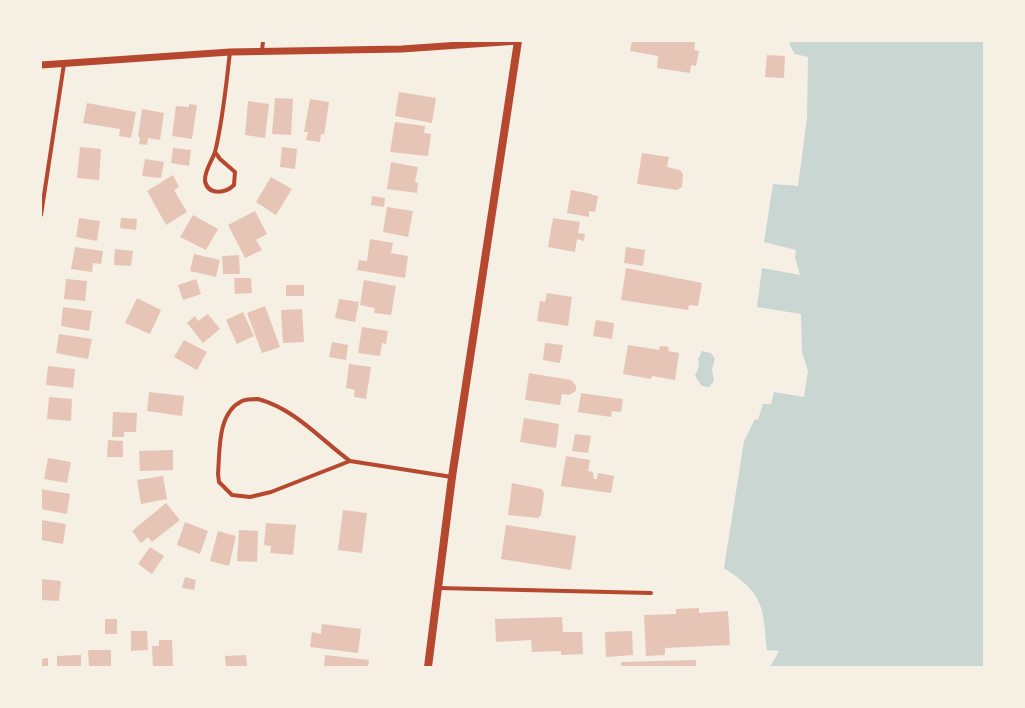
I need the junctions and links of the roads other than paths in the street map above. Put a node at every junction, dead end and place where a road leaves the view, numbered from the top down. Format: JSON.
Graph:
{"nodes":[{"id":1,"x":263,"y":41,"type":"edge"},
{"id":2,"x":518,"y":41,"type":"edge"},
{"id":3,"x":262,"y":51,"type":"junction"},
{"id":4,"x":230,"y":52,"type":"junction"},
{"id":5,"x":64,"y":64,"type":"junction"},
{"id":6,"x":41,"y":65,"type":"edge"},
{"id":7,"x":215,"y":152,"type":"junction"},
{"id":8,"x":41,"y":215,"type":"edge"},
{"id":9,"x":350,"y":461,"type":"junction"},
{"id":10,"x":452,"y":477,"type":"junction"},
{"id":11,"x":438,"y":588,"type":"junction"},
{"id":12,"x":651,"y":593,"type":"dead end"},
{"id":13,"x":428,"y":667,"type":"edge"}],
"edges":[{"from":1,"to":3,"type":"street"},
{"from":2,"to":3,"type":"street"},
{"from":2,"to":10,"type":"main road"},
{"from":3,"to":4,"type":"street"},
{"from":4,"to":5,"type":"street"},
{"from":4,"to":7,"type":"street"},
{"from":5,"to":6,"type":"street"},
{"from":5,"to":8,"type":"street"},
{"from":7,"to":7,"type":"street"},
{"from":9,"to":9,"type":"street"},
{"from":9,"to":10,"type":"street"},
{"from":10,"to":11,"type":"main road"},
{"from":11,"to":12,"type":"street"},
{"from":11,"to":13,"type":"main road"}]}
